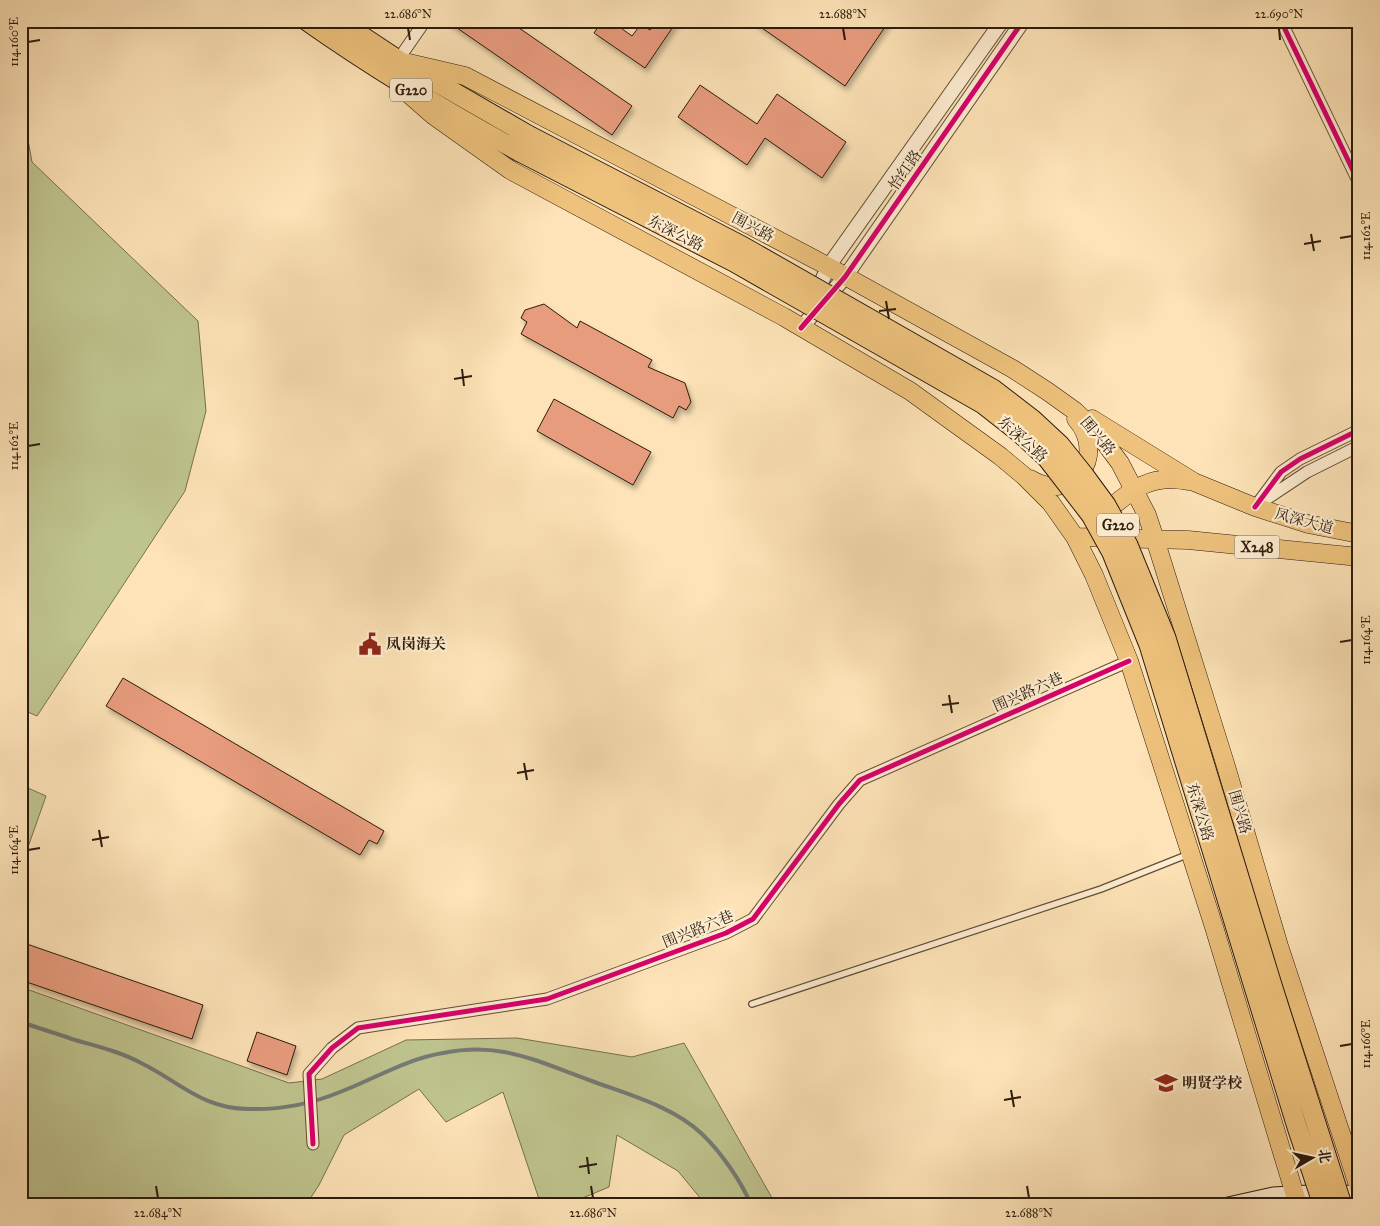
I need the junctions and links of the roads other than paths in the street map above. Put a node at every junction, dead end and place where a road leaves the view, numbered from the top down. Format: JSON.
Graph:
{"nodes":[{"id":1,"x":307,"y":21,"type":"edge"},
{"id":2,"x":339,"y":21,"type":"edge"},
{"id":3,"x":425,"y":21,"type":"edge"},
{"id":4,"x":1002,"y":21,"type":"edge"},
{"id":5,"x":1023,"y":21,"type":"edge"},
{"id":6,"x":1281,"y":21,"type":"edge"},
{"id":7,"x":395,"y":69,"type":"junction"},
{"id":8,"x":1359,"y":183,"type":"edge"},
{"id":9,"x":828,"y":267,"type":"junction"},
{"id":10,"x":845,"y":277,"type":"junction"},
{"id":11,"x":801,"y":328,"type":"junction"},
{"id":12,"x":1046,"y":391,"type":"junction"},
{"id":13,"x":1359,"y":430,"type":"edge"},
{"id":14,"x":1359,"y":446,"type":"edge"},
{"id":15,"x":1024,"y":476,"type":"junction"},
{"id":16,"x":1194,"y":482,"type":"junction"},
{"id":17,"x":1134,"y":489,"type":"junction"},
{"id":18,"x":1255,"y":507,"type":"junction"},
{"id":19,"x":1359,"y":534,"type":"edge"},
{"id":20,"x":1075,"y":537,"type":"junction"},
{"id":21,"x":1155,"y":540,"type":"junction"},
{"id":22,"x":1359,"y":557,"type":"edge"},
{"id":23,"x":1129,"y":661,"type":"junction"},
{"id":24,"x":1191,"y":853,"type":"junction"},
{"id":25,"x":752,"y":1004,"type":"dead end"},
{"id":26,"x":313,"y":1144,"type":"dead end"},
{"id":27,"x":1359,"y":1188,"type":"edge"},
{"id":28,"x":1359,"y":1194,"type":"edge"},
{"id":29,"x":1296,"y":1199,"type":"edge"},
{"id":30,"x":1228,"y":1205,"type":"edge"},
{"id":31,"x":1322,"y":1205,"type":"edge"},
{"id":32,"x":1342,"y":1205,"type":"edge"}],
"edges":[{"from":1,"to":7,"type":"highway","name":"东深公路","number":"G220"},
{"from":2,"to":7,"type":"highway","name":"东深公路","number":"G220"},
{"from":3,"to":7,"type":"street"},
{"from":4,"to":9,"type":"street","name":"怡红路"},
{"from":5,"to":10,"type":"street","name":"怡红路"},
{"from":6,"to":8,"type":"street"},
{"from":7,"to":9,"type":"main road","name":"围兴路"},
{"from":7,"to":11,"type":"main road"},
{"from":7,"to":31,"type":"highway","name":"东深公路","number":"G220","bridge":true},
{"from":7,"to":32,"type":"highway","name":"东深公路","number":"G220","bridge":true},
{"from":9,"to":10,"type":"main road","name":"围兴路"},
{"from":9,"to":11,"type":"street","name":"怡红路"},
{"from":10,"to":11,"type":"street","name":"怡红路"},
{"from":10,"to":12,"type":"main road","name":"围兴路"},
{"from":11,"to":15,"type":"main road"},
{"from":12,"to":15,"type":"main road"},
{"from":12,"to":16,"type":"main road"},
{"from":12,"to":17,"type":"main road","name":"围兴路"},
{"from":13,"to":18,"type":"street"},
{"from":14,"to":18,"type":"street"},
{"from":15,"to":20,"type":"main road"},
{"from":16,"to":17,"type":"main road","number":"X248"},
{"from":16,"to":18,"type":"main road","name":"凤深大道","number":"X248"},
{"from":17,"to":20,"type":"main road","number":"X248"},
{"from":17,"to":21,"type":"main road","name":"围兴路"},
{"from":18,"to":19,"type":"main road","name":"凤深大道","number":"X248"},
{"from":20,"to":21,"type":"main road","number":"X248"},
{"from":20,"to":23,"type":"main road"},
{"from":21,"to":22,"type":"main road","name":"凤深大道","number":"X248"},
{"from":21,"to":27,"type":"main road","name":"围兴路"},
{"from":23,"to":24,"type":"main road"},
{"from":23,"to":26,"type":"street","name":"围兴路六巷"},
{"from":24,"to":25,"type":"lane"},
{"from":24,"to":29,"type":"main road"},
{"from":28,"to":29,"type":"main road"},
{"from":29,"to":30,"type":"main road"}]}
